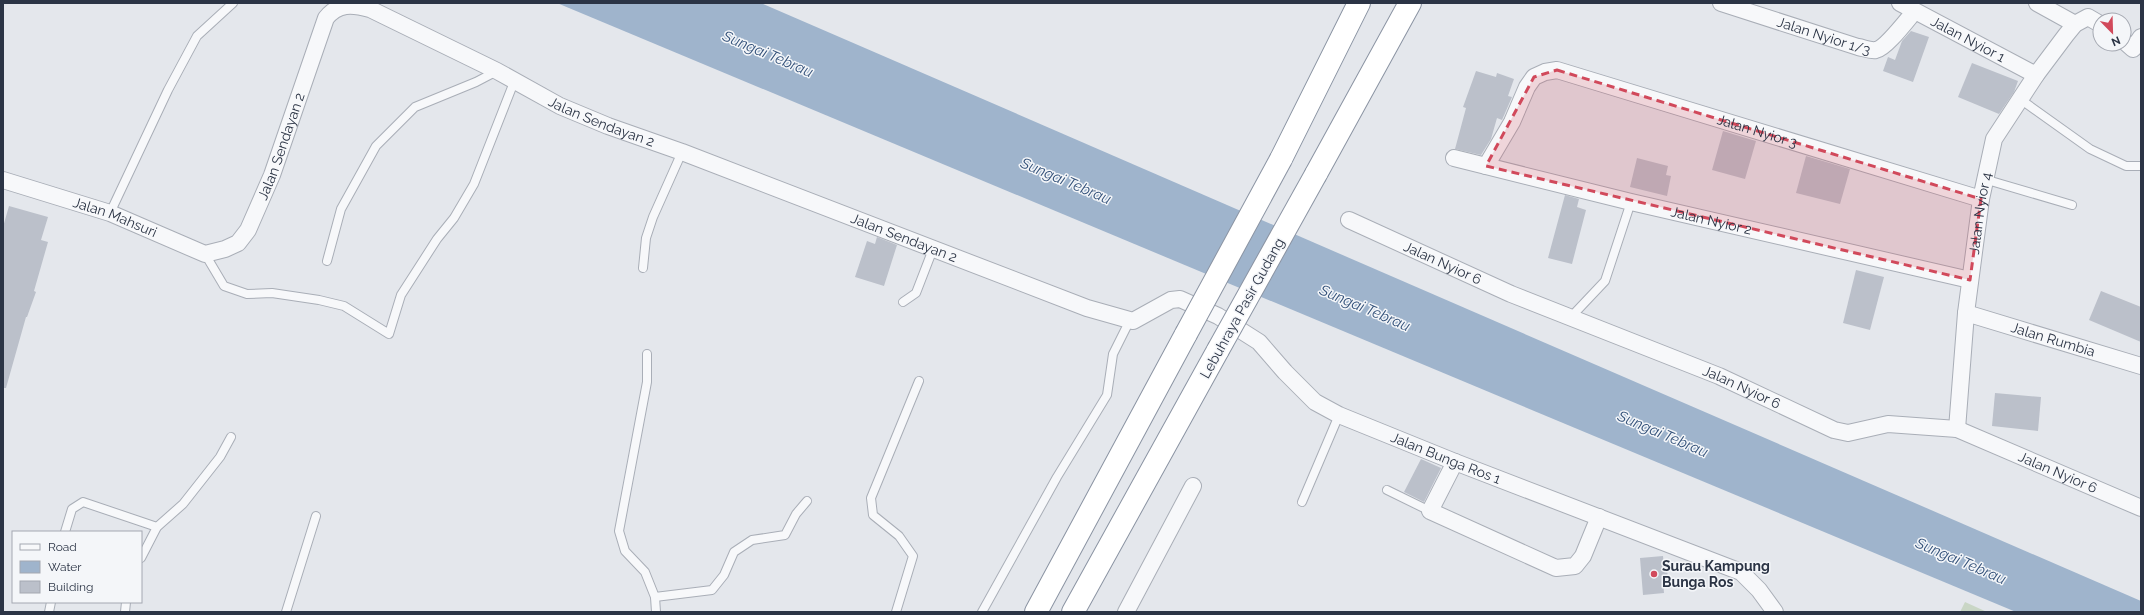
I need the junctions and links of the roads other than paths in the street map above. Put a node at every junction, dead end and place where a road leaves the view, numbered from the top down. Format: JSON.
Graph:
{"nodes":[{"id":1,"x":233,"y":3,"type":"edge"},
{"id":2,"x":1359,"y":3,"type":"edge"},
{"id":3,"x":1410,"y":3,"type":"edge"},
{"id":4,"x":1721,"y":3,"type":"edge"},
{"id":5,"x":1900,"y":3,"type":"edge"},
{"id":6,"x":2037,"y":3,"type":"edge"},
{"id":7,"x":1914,"y":12,"type":"junction"},
{"id":8,"x":2092,"y":19,"type":"edge"},
{"id":9,"x":2075,"y":24,"type":"junction"},
{"id":10,"x":497,"y":71,"type":"junction"},
{"id":11,"x":2036,"y":75,"type":"junction"},
{"id":12,"x":514,"y":82,"type":"junction"},
{"id":13,"x":2020,"y":99,"type":"junction"},
{"id":14,"x":682,"y":152,"type":"junction"},
{"id":15,"x":1454,"y":158,"type":"dead end"},
{"id":16,"x":1486,"y":166,"type":"junction"},
{"id":17,"x":2141,"y":166,"type":"edge"},
{"id":18,"x":1984,"y":179,"type":"junction"},
{"id":19,"x":4,"y":183,"type":"edge"},
{"id":20,"x":1981,"y":199,"type":"junction"},
{"id":21,"x":1631,"y":202,"type":"junction"},
{"id":22,"x":2072,"y":205,"type":"dead end"},
{"id":23,"x":110,"y":213,"type":"junction"},
{"id":24,"x":1349,"y":220,"type":"dead end"},
{"id":25,"x":933,"y":249,"type":"junction"},
{"id":26,"x":205,"y":254,"type":"junction"},
{"id":27,"x":327,"y":261,"type":"dead end"},
{"id":28,"x":643,"y":268,"type":"dead end"},
{"id":29,"x":1970,"y":280,"type":"junction"},
{"id":30,"x":903,"y":302,"type":"dead end"},
{"id":31,"x":1966,"y":313,"type":"junction"},
{"id":32,"x":1570,"y":318,"type":"junction"},
{"id":33,"x":1130,"y":320,"type":"junction"},
{"id":34,"x":647,"y":354,"type":"dead end"},
{"id":35,"x":2141,"y":366,"type":"edge"},
{"id":36,"x":919,"y":381,"type":"dead end"},
{"id":37,"x":1339,"y":415,"type":"junction"},
{"id":38,"x":1957,"y":428,"type":"junction"},
{"id":39,"x":231,"y":437,"type":"dead end"},
{"id":40,"x":1455,"y":462,"type":"junction"},
{"id":41,"x":1194,"y":486,"type":"dead end"},
{"id":42,"x":1386,"y":490,"type":"dead end"},
{"id":43,"x":808,"y":501,"type":"dead end"},
{"id":44,"x":1302,"y":502,"type":"dead end"},
{"id":45,"x":2141,"y":508,"type":"edge"},
{"id":46,"x":1430,"y":511,"type":"junction"},
{"id":47,"x":316,"y":516,"type":"dead end"},
{"id":48,"x":1600,"y":517,"type":"junction"},
{"id":49,"x":157,"y":527,"type":"junction"},
{"id":50,"x":65,"y":531,"type":"edge"},
{"id":51,"x":142,"y":556,"type":"edge"},
{"id":52,"x":655,"y":597,"type":"junction"},
{"id":53,"x":286,"y":612,"type":"edge"},
{"id":54,"x":656,"y":612,"type":"edge"},
{"id":55,"x":896,"y":612,"type":"edge"},
{"id":56,"x":982,"y":612,"type":"edge"},
{"id":57,"x":1036,"y":612,"type":"edge"},
{"id":58,"x":1073,"y":612,"type":"edge"},
{"id":59,"x":1126,"y":612,"type":"edge"},
{"id":60,"x":1773,"y":612,"type":"edge"}],
"edges":[{"from":1,"to":23,"type":"lane"},
{"from":2,"to":57,"type":"highway","bridge":true},
{"from":3,"to":58,"type":"highway","name":"Lebuhraya Pasir Gudang","bridge":true},
{"from":4,"to":7,"type":"street","name":"Jalan Nyior 1/3"},
{"from":5,"to":7,"type":"street","name":"Jalan Nyior 1"},
{"from":6,"to":9,"type":"street"},
{"from":7,"to":11,"type":"street","name":"Jalan Nyior 1"},
{"from":8,"to":9,"type":"street"},
{"from":9,"to":11,"type":"street","name":"Jalan Nyior 4"},
{"from":10,"to":12,"type":"street","name":"Jalan Sendayan 2"},
{"from":10,"to":26,"type":"street","name":"Jalan Sendayan 2"},
{"from":10,"to":27,"type":"lane"},
{"from":11,"to":13,"type":"street","name":"Jalan Nyior 4"},
{"from":12,"to":14,"type":"street","name":"Jalan Sendayan 2"},
{"from":12,"to":26,"type":"lane"},
{"from":13,"to":17,"type":"lane"},
{"from":13,"to":18,"type":"street","name":"Jalan Nyior 4"},
{"from":14,"to":25,"type":"street","name":"Jalan Sendayan 2"},
{"from":14,"to":28,"type":"lane"},
{"from":15,"to":16,"type":"street","name":"Jalan Nyior 2"},
{"from":16,"to":20,"type":"street","name":"Jalan Nyior 3"},
{"from":16,"to":21,"type":"street","name":"Jalan Nyior 2"},
{"from":18,"to":20,"type":"street","name":"Jalan Nyior 4"},
{"from":18,"to":22,"type":"lane"},
{"from":19,"to":23,"type":"street","name":"Jalan Mahsuri"},
{"from":20,"to":29,"type":"street","name":"Jalan Nyior 4"},
{"from":21,"to":29,"type":"street","name":"Jalan Nyior 2"},
{"from":21,"to":32,"type":"lane"},
{"from":23,"to":26,"type":"street","name":"Jalan Mahsuri"},
{"from":24,"to":32,"type":"street","name":"Jalan Nyior 6"},
{"from":25,"to":30,"type":"lane"},
{"from":25,"to":33,"type":"street","name":"Jalan Sendayan 2"},
{"from":29,"to":31,"type":"street","name":"Jalan Nyior 4"},
{"from":31,"to":35,"type":"street","name":"Jalan Rumbia"},
{"from":31,"to":38,"type":"street","name":"Jalan Nyior 4"},
{"from":32,"to":38,"type":"street","name":"Jalan Nyior 6"},
{"from":33,"to":37,"type":"street","name":"Jalan Bunga Ros 1"},
{"from":33,"to":56,"type":"lane"},
{"from":34,"to":52,"type":"lane"},
{"from":36,"to":55,"type":"lane"},
{"from":37,"to":40,"type":"street","name":"Jalan Bunga Ros 1"},
{"from":37,"to":44,"type":"lane"},
{"from":38,"to":45,"type":"street","name":"Jalan Nyior 6"},
{"from":39,"to":49,"type":"lane"},
{"from":40,"to":46,"type":"street"},
{"from":40,"to":48,"type":"street","name":"Jalan Bunga Ros 1"},
{"from":41,"to":59,"type":"street"},
{"from":42,"to":46,"type":"lane"},
{"from":43,"to":52,"type":"lane"},
{"from":46,"to":48,"type":"street"},
{"from":47,"to":53,"type":"lane"},
{"from":48,"to":60,"type":"street","name":"Jalan Bunga Ros 1"},
{"from":49,"to":50,"type":"lane"},
{"from":49,"to":51,"type":"lane"},
{"from":52,"to":54,"type":"lane"}]}
